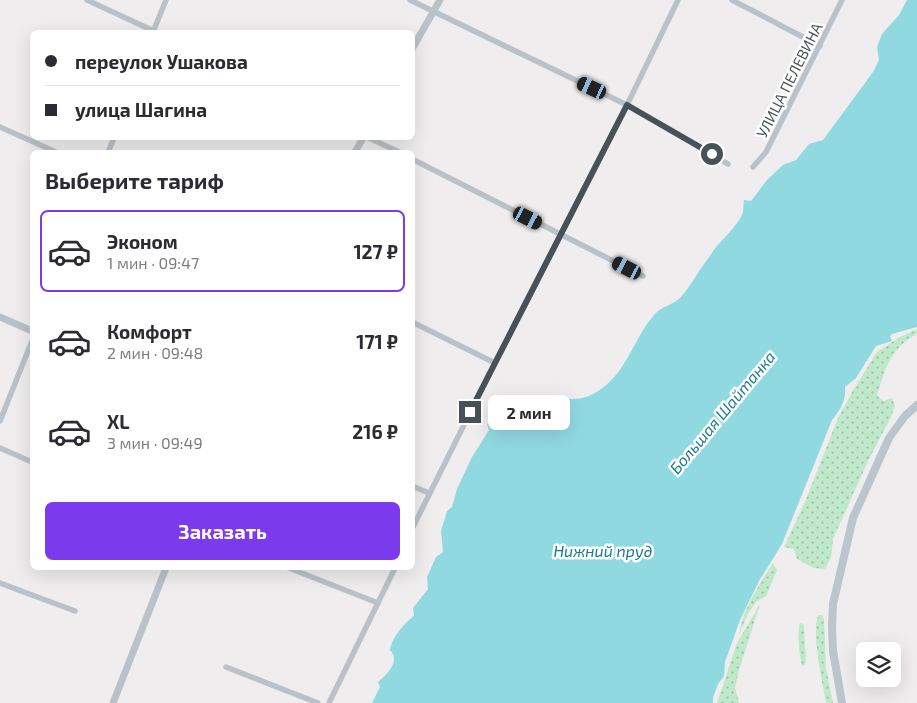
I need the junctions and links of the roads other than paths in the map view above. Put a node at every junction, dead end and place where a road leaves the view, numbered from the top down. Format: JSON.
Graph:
{"nodes":[{"id":1,"x":87,"y":0,"type":"edge"},
{"id":2,"x":166,"y":0,"type":"edge"},
{"id":3,"x":410,"y":0,"type":"edge"},
{"id":4,"x":440,"y":0,"type":"edge"},
{"id":5,"x":678,"y":0,"type":"edge"},
{"id":6,"x":732,"y":0,"type":"edge"},
{"id":7,"x":842,"y":0,"type":"edge"},
{"id":8,"x":433,"y":12,"type":"junction"},
{"id":9,"x":150,"y":30,"type":"edge"},
{"id":10,"x":155,"y":30,"type":"edge"},
{"id":11,"x":415,"y":44,"type":"edge"},
{"id":12,"x":820,"y":46,"type":"junction"},
{"id":13,"x":627,"y":105,"type":"junction"},
{"id":14,"x":0,"y":127,"type":"edge"},
{"id":15,"x":374,"y":140,"type":"edge"},
{"id":16,"x":52,"y":150,"type":"edge"},
{"id":17,"x":395,"y":150,"type":"edge"},
{"id":18,"x":415,"y":161,"type":"edge"},
{"id":19,"x":728,"y":164,"type":"dead end"},
{"id":20,"x":753,"y":167,"type":"dead end"},
{"id":21,"x":562,"y":235,"type":"junction"},
{"id":22,"x":643,"y":276,"type":"dead end"},
{"id":23,"x":0,"y":318,"type":"edge"},
{"id":24,"x":415,"y":323,"type":"edge"},
{"id":25,"x":30,"y":330,"type":"edge"},
{"id":26,"x":30,"y":346,"type":"edge"},
{"id":27,"x":495,"y":363,"type":"junction"},
{"id":28,"x":917,"y":405,"type":"edge"},
{"id":29,"x":0,"y":421,"type":"edge"},
{"id":30,"x":0,"y":448,"type":"edge"},
{"id":31,"x":30,"y":461,"type":"edge"},
{"id":32,"x":415,"y":487,"type":"edge"},
{"id":33,"x":429,"y":494,"type":"junction"},
{"id":34,"x":415,"y":523,"type":"edge"},
{"id":35,"x":165,"y":570,"type":"edge"},
{"id":36,"x":294,"y":570,"type":"edge"},
{"id":37,"x":394,"y":570,"type":"edge"},
{"id":38,"x":0,"y":584,"type":"edge"},
{"id":39,"x":378,"y":603,"type":"junction"},
{"id":40,"x":75,"y":611,"type":"dead end"},
{"id":41,"x":226,"y":667,"type":"dead end"},
{"id":42,"x":113,"y":703,"type":"edge"},
{"id":43,"x":318,"y":703,"type":"edge"},
{"id":44,"x":329,"y":703,"type":"edge"},
{"id":45,"x":842,"y":703,"type":"edge"}],
"edges":[{"from":1,"to":9,"type":"street"},
{"from":2,"to":10,"type":"street"},
{"from":3,"to":8,"type":"street"},
{"from":4,"to":8,"type":"street"},
{"from":5,"to":13,"type":"street"},
{"from":6,"to":12,"type":"street"},
{"from":7,"to":12,"type":"street","name":"УЛИЦА ПЕЛЕВИНА"},
{"from":8,"to":11,"type":"street"},
{"from":8,"to":13,"type":"street"},
{"from":12,"to":20,"type":"street","name":"УЛИЦА ПЕЛЕВИНА"},
{"from":13,"to":19,"type":"street"},
{"from":13,"to":21,"type":"street"},
{"from":14,"to":16,"type":"street"},
{"from":15,"to":17,"type":"street"},
{"from":18,"to":21,"type":"street"},
{"from":21,"to":22,"type":"street"},
{"from":21,"to":27,"type":"street"},
{"from":23,"to":25,"type":"street"},
{"from":24,"to":27,"type":"street"},
{"from":26,"to":29,"type":"street"},
{"from":27,"to":33,"type":"street"},
{"from":28,"to":45,"type":"main road"},
{"from":30,"to":31,"type":"street"},
{"from":32,"to":33,"type":"street"},
{"from":33,"to":34,"type":"street"},
{"from":35,"to":42,"type":"street"},
{"from":36,"to":39,"type":"street"},
{"from":37,"to":39,"type":"street"},
{"from":38,"to":40,"type":"street"},
{"from":39,"to":44,"type":"street"},
{"from":41,"to":43,"type":"street"}]}
